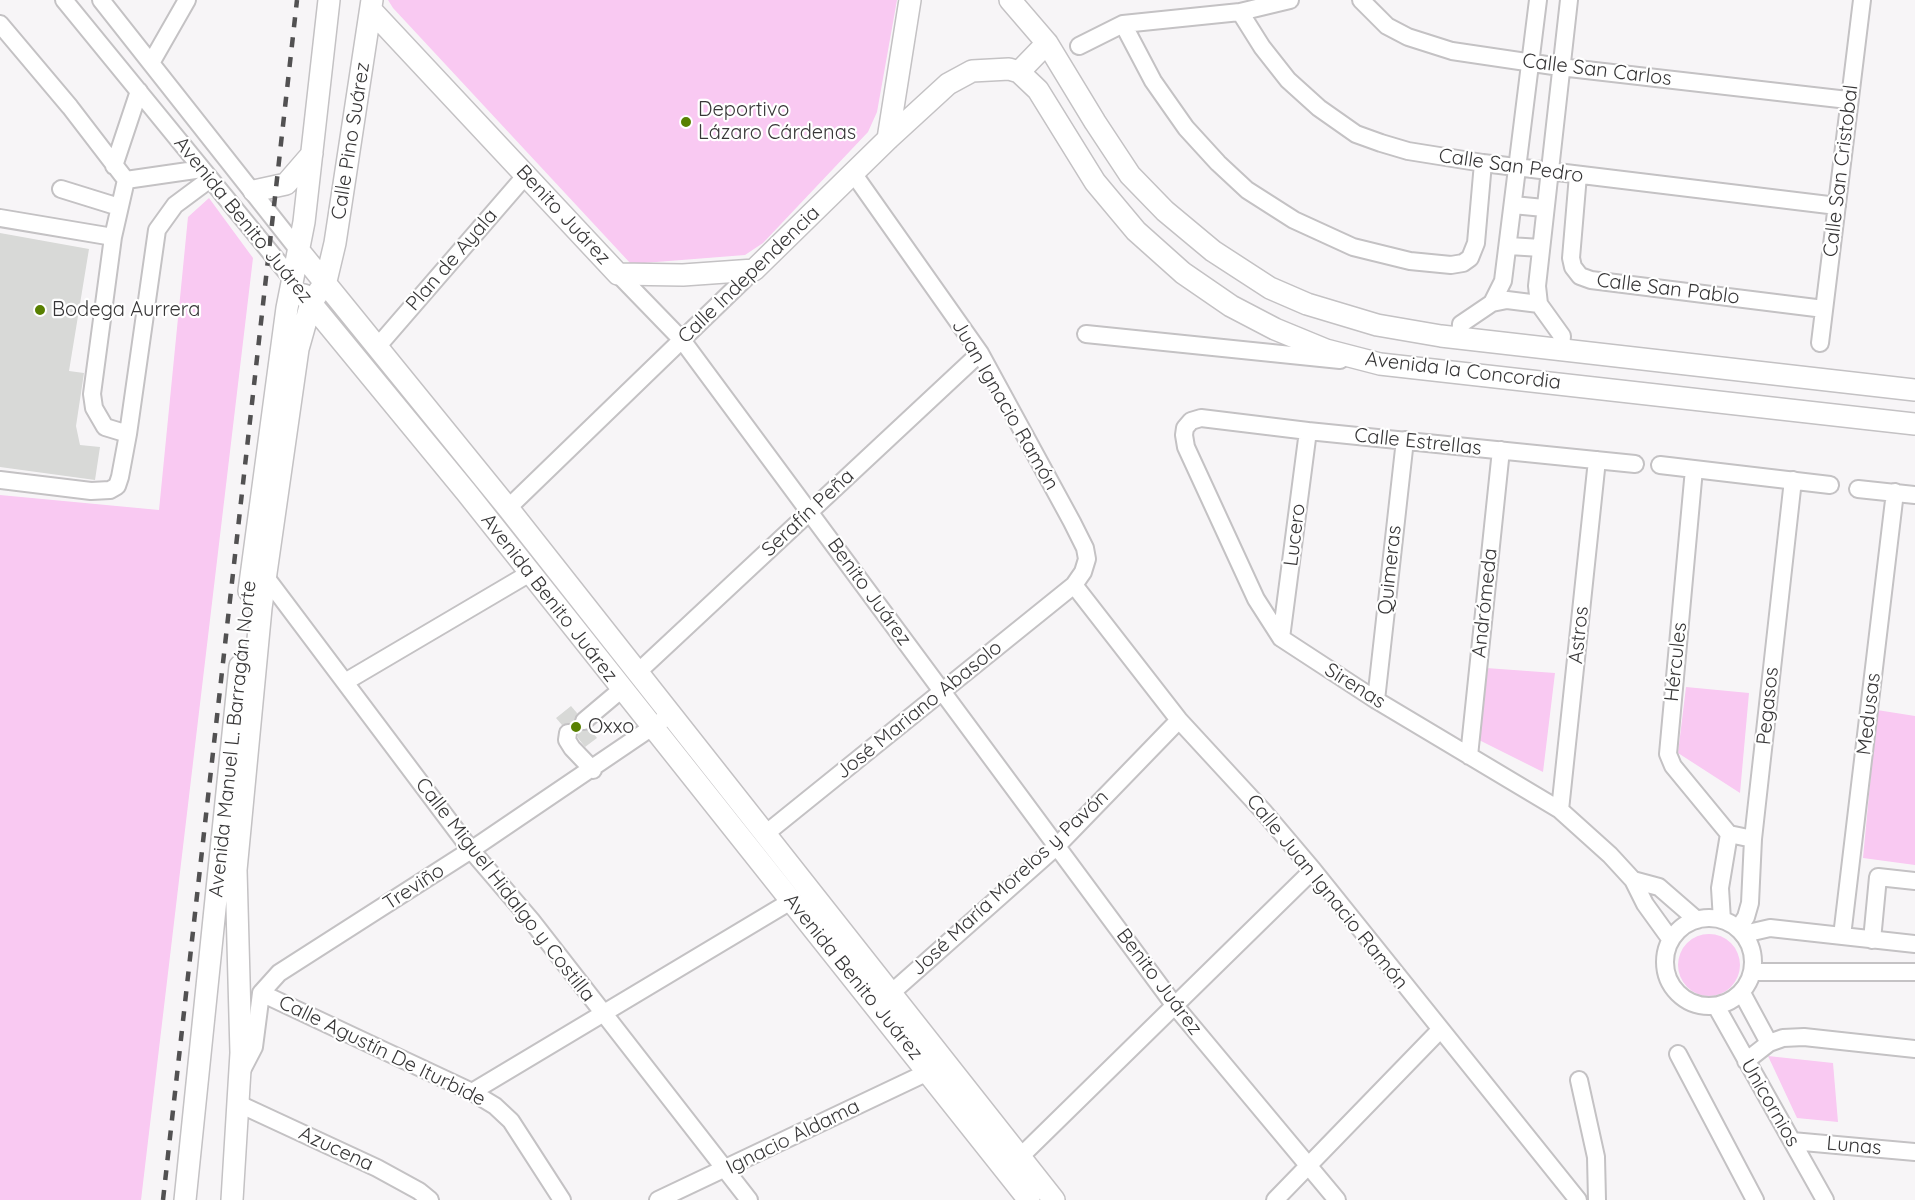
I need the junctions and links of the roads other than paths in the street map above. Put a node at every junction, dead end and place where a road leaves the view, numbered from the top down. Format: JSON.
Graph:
{"nodes":[{"id":1,"x":64,"y":0,"type":"edge"},
{"id":2,"x":100,"y":0,"type":"edge"},
{"id":3,"x":187,"y":0,"type":"edge"},
{"id":4,"x":329,"y":0,"type":"edge"},
{"id":5,"x":910,"y":0,"type":"edge"},
{"id":6,"x":1010,"y":0,"type":"edge"},
{"id":7,"x":1290,"y":0,"type":"edge"},
{"id":8,"x":1361,"y":0,"type":"edge"},
{"id":9,"x":1538,"y":0,"type":"edge"},
{"id":10,"x":1569,"y":0,"type":"edge"},
{"id":11,"x":1862,"y":0,"type":"edge"},
{"id":12,"x":371,"y":5,"type":"edge"},
{"id":13,"x":1240,"y":12,"type":"junction"},
{"id":14,"x":0,"y":24,"type":"edge"},
{"id":15,"x":1123,"y":24,"type":"junction"},
{"id":16,"x":1047,"y":42,"type":"junction"},
{"id":17,"x":1079,"y":46,"type":"dead end"},
{"id":18,"x":1530,"y":62,"type":"junction"},
{"id":19,"x":152,"y":63,"type":"junction"},
{"id":20,"x":1560,"y":67,"type":"junction"},
{"id":21,"x":1019,"y":72,"type":"junction"},
{"id":22,"x":139,"y":91,"type":"junction"},
{"id":23,"x":1848,"y":100,"type":"junction"},
{"id":24,"x":888,"y":139,"type":"junction"},
{"id":25,"x":312,"y":154,"type":"junction"},
{"id":26,"x":1483,"y":163,"type":"junction"},
{"id":27,"x":114,"y":166,"type":"junction"},
{"id":28,"x":1517,"y":167,"type":"junction"},
{"id":29,"x":1548,"y":171,"type":"junction"},
{"id":30,"x":853,"y":173,"type":"junction"},
{"id":31,"x":206,"y":174,"type":"junction"},
{"id":32,"x":526,"y":175,"type":"junction"},
{"id":33,"x":1578,"y":175,"type":"junction"},
{"id":34,"x":126,"y":180,"type":"junction"},
{"id":35,"x":61,"y":189,"type":"dead end"},
{"id":36,"x":254,"y":191,"type":"junction"},
{"id":37,"x":1513,"y":205,"type":"junction"},
{"id":38,"x":1837,"y":206,"type":"junction"},
{"id":39,"x":119,"y":207,"type":"junction"},
{"id":40,"x":1544,"y":208,"type":"junction"},
{"id":41,"x":0,"y":218,"type":"edge"},
{"id":42,"x":113,"y":237,"type":"junction"},
{"id":43,"x":1509,"y":246,"type":"junction"},
{"id":44,"x":1541,"y":248,"type":"junction"},
{"id":45,"x":300,"y":252,"type":"junction"},
{"id":46,"x":754,"y":270,"type":"junction"},
{"id":47,"x":618,"y":274,"type":"junction"},
{"id":48,"x":293,"y":280,"type":"junction"},
{"id":49,"x":326,"y":281,"type":"junction"},
{"id":50,"x":311,"y":303,"type":"junction"},
{"id":51,"x":1492,"y":303,"type":"junction"},
{"id":52,"x":1539,"y":304,"type":"junction"},
{"id":53,"x":1824,"y":309,"type":"junction"},
{"id":54,"x":1086,"y":334,"type":"dead end"},
{"id":55,"x":1460,"y":338,"type":"junction"},
{"id":56,"x":682,"y":340,"type":"junction"},
{"id":57,"x":1820,"y":343,"type":"dead end"},
{"id":58,"x":378,"y":345,"type":"junction"},
{"id":59,"x":1562,"y":349,"type":"junction"},
{"id":60,"x":980,"y":353,"type":"junction"},
{"id":61,"x":1380,"y":364,"type":"junction"},
{"id":62,"x":1456,"y":372,"type":"junction"},
{"id":63,"x":1558,"y":383,"type":"junction"},
{"id":64,"x":1915,"y":390,"type":"edge"},
{"id":65,"x":1202,"y":418,"type":"joint"},
{"id":66,"x":1915,"y":424,"type":"edge"},
{"id":67,"x":1308,"y":431,"type":"junction"},
{"id":68,"x":128,"y":434,"type":"junction"},
{"id":69,"x":1405,"y":440,"type":"junction"},
{"id":70,"x":1501,"y":450,"type":"junction"},
{"id":71,"x":1598,"y":460,"type":"junction"},
{"id":72,"x":1635,"y":464,"type":"dead end"},
{"id":73,"x":1660,"y":465,"type":"dead end"},
{"id":74,"x":1694,"y":469,"type":"junction"},
{"id":75,"x":0,"y":480,"type":"edge"},
{"id":76,"x":1793,"y":480,"type":"junction"},
{"id":77,"x":1830,"y":485,"type":"dead end"},
{"id":78,"x":1858,"y":489,"type":"dead end"},
{"id":79,"x":1895,"y":492,"type":"junction"},
{"id":80,"x":1915,"y":495,"type":"edge"},
{"id":81,"x":508,"y":508,"type":"junction"},
{"id":82,"x":810,"y":511,"type":"junction"},
{"id":83,"x":530,"y":573,"type":"junction"},
{"id":84,"x":265,"y":576,"type":"junction"},
{"id":85,"x":1074,"y":585,"type":"junction"},
{"id":86,"x":1281,"y":638,"type":"junction"},
{"id":87,"x":637,"y":673,"type":"junction"},
{"id":88,"x":345,"y":682,"type":"junction"},
{"id":89,"x":622,"y":689,"type":"junction"},
{"id":90,"x":942,"y":693,"type":"junction"},
{"id":91,"x":1376,"y":700,"type":"junction"},
{"id":92,"x":670,"y":716,"type":"junction"},
{"id":93,"x":1179,"y":720,"type":"junction"},
{"id":94,"x":584,"y":721,"type":"dead end"},
{"id":95,"x":652,"y":728,"type":"junction"},
{"id":96,"x":568,"y":733,"type":"dead end"},
{"id":97,"x":1469,"y":756,"type":"junction"},
{"id":98,"x":593,"y":770,"type":"junction"},
{"id":99,"x":1560,"y":810,"type":"junction"},
{"id":100,"x":1729,"y":834,"type":"junction"},
{"id":101,"x":764,"y":835,"type":"junction"},
{"id":102,"x":1753,"y":838,"type":"junction"},
{"id":103,"x":1057,"y":846,"type":"junction"},
{"id":104,"x":471,"y":850,"type":"junction"},
{"id":105,"x":1313,"y":870,"type":"junction"},
{"id":106,"x":1633,"y":880,"type":"junction"},
{"id":107,"x":1915,"y":881,"type":"edge"},
{"id":108,"x":791,"y":901,"type":"junction"},
{"id":109,"x":1697,"y":920,"type":"junction"},
{"id":110,"x":1722,"y":920,"type":"junction"},
{"id":111,"x":1741,"y":931,"type":"junction"},
{"id":112,"x":1842,"y":936,"type":"junction"},
{"id":113,"x":1671,"y":940,"type":"junction"},
{"id":114,"x":1872,"y":940,"type":"junction"},
{"id":115,"x":1915,"y":944,"type":"edge"},
{"id":116,"x":1753,"y":972,"type":"junction"},
{"id":117,"x":1915,"y":972,"type":"edge"},
{"id":118,"x":261,"y":993,"type":"junction"},
{"id":119,"x":1742,"y":993,"type":"junction"},
{"id":120,"x":890,"y":994,"type":"junction"},
{"id":121,"x":1175,"y":1006,"type":"junction"},
{"id":122,"x":1716,"y":1006,"type":"junction"},
{"id":123,"x":604,"y":1015,"type":"junction"},
{"id":124,"x":1440,"y":1030,"type":"junction"},
{"id":125,"x":1769,"y":1043,"type":"junction"},
{"id":126,"x":1915,"y":1049,"type":"edge"},
{"id":127,"x":1678,"y":1054,"type":"dead end"},
{"id":128,"x":1746,"y":1061,"type":"junction"},
{"id":129,"x":928,"y":1072,"type":"junction"},
{"id":130,"x":240,"y":1074,"type":"junction"},
{"id":131,"x":1579,"y":1080,"type":"dead end"},
{"id":132,"x":472,"y":1092,"type":"junction"},
{"id":133,"x":240,"y":1104,"type":"junction"},
{"id":134,"x":1792,"y":1141,"type":"junction"},
{"id":135,"x":1915,"y":1152,"type":"edge"},
{"id":136,"x":1020,"y":1157,"type":"junction"},
{"id":137,"x":1308,"y":1166,"type":"junction"},
{"id":138,"x":725,"y":1170,"type":"junction"},
{"id":139,"x":184,"y":1200,"type":"edge"},
{"id":140,"x":232,"y":1200,"type":"edge"},
{"id":141,"x":430,"y":1200,"type":"edge"},
{"id":142,"x":562,"y":1200,"type":"edge"},
{"id":143,"x":658,"y":1200,"type":"edge"},
{"id":144,"x":749,"y":1200,"type":"edge"},
{"id":145,"x":1029,"y":1200,"type":"edge"},
{"id":146,"x":1054,"y":1200,"type":"edge"},
{"id":147,"x":1275,"y":1200,"type":"edge"},
{"id":148,"x":1336,"y":1200,"type":"edge"},
{"id":149,"x":1578,"y":1200,"type":"edge"},
{"id":150,"x":1597,"y":1200,"type":"edge"},
{"id":151,"x":1755,"y":1200,"type":"edge"},
{"id":152,"x":1825,"y":1200,"type":"edge"}],
"edges":[{"from":1,"to":22,"type":"street","name":"Avenida Benito Juárez"},
{"from":2,"to":19,"type":"street","name":"Avenida Benito Juárez"},
{"from":3,"to":19,"type":"street"},
{"from":4,"to":25,"type":"main road","name":"Calle Pino Suárez"},
{"from":5,"to":24,"type":"main road"},
{"from":6,"to":16,"type":"main road","name":"Avenida la Concordia"},
{"from":7,"to":13,"type":"street"},
{"from":8,"to":18,"type":"street","name":"Calle San Carlos"},
{"from":9,"to":18,"type":"street"},
{"from":10,"to":20,"type":"street"},
{"from":11,"to":23,"type":"street","name":"Calle San Cristobal"},
{"from":12,"to":32,"type":"main road","name":"Benito Juárez"},
{"from":12,"to":49,"type":"main road","name":"Calle Pino Suárez"},
{"from":13,"to":15,"type":"street"},
{"from":13,"to":26,"type":"street","name":"Calle San Pedro"},
{"from":14,"to":27,"type":"street"},
{"from":15,"to":17,"type":"street"},
{"from":15,"to":26,"type":"street"},
{"from":16,"to":21,"type":"main road"},
{"from":16,"to":55,"type":"main road","name":"Avenida la Concordia"},
{"from":18,"to":20,"type":"street","name":"Calle San Carlos"},
{"from":18,"to":28,"type":"street"},
{"from":19,"to":36,"type":"street","name":"Avenida Benito Juárez"},
{"from":20,"to":23,"type":"street","name":"Calle San Carlos"},
{"from":20,"to":29,"type":"street"},
{"from":21,"to":24,"type":"main road","name":"Calle Independencia"},
{"from":21,"to":61,"type":"main road","name":"Avenida la Concordia"},
{"from":22,"to":27,"type":"street"},
{"from":22,"to":31,"type":"street","name":"Avenida Benito Juárez"},
{"from":23,"to":38,"type":"street","name":"Calle San Cristobal"},
{"from":24,"to":30,"type":"main road","name":"Calle Independencia"},
{"from":25,"to":36,"type":"main road"},
{"from":25,"to":45,"type":"main road","name":"Calle Pino Suárez"},
{"from":26,"to":28,"type":"street","name":"Calle San Pedro"},
{"from":27,"to":34,"type":"street"},
{"from":28,"to":29,"type":"street","name":"Calle San Pedro"},
{"from":28,"to":37,"type":"street"},
{"from":29,"to":33,"type":"street","name":"Calle San Pedro"},
{"from":29,"to":40,"type":"street"},
{"from":30,"to":46,"type":"main road","name":"Calle Independencia"},
{"from":30,"to":60,"type":"street","name":"Juan Ignacio Ramón"},
{"from":31,"to":34,"type":"street"},
{"from":31,"to":48,"type":"street","name":"Avenida Benito Juárez"},
{"from":31,"to":68,"type":"street"},
{"from":32,"to":47,"type":"main road","name":"Benito Juárez"},
{"from":32,"to":58,"type":"street","name":"Plan de Ayala"},
{"from":33,"to":38,"type":"street","name":"Calle San Pedro"},
{"from":33,"to":53,"type":"street","name":"Calle San Pablo"},
{"from":34,"to":39,"type":"street"},
{"from":35,"to":39,"type":"street"},
{"from":36,"to":45,"type":"street","name":"Avenida Benito Juárez"},
{"from":37,"to":40,"type":"street"},
{"from":37,"to":43,"type":"street"},
{"from":38,"to":53,"type":"street","name":"Calle San Cristobal"},
{"from":39,"to":42,"type":"street"},
{"from":40,"to":44,"type":"street"},
{"from":41,"to":42,"type":"street"},
{"from":42,"to":68,"type":"street"},
{"from":43,"to":44,"type":"street"},
{"from":43,"to":51,"type":"street"},
{"from":44,"to":52,"type":"street"},
{"from":45,"to":48,"type":"main road","name":"Calle Pino Suárez"},
{"from":45,"to":49,"type":"main road","name":"Avenida Benito Juárez"},
{"from":46,"to":47,"type":"main road"},
{"from":46,"to":56,"type":"street","name":"Calle Independencia"},
{"from":47,"to":56,"type":"street","name":"Benito Juárez"},
{"from":48,"to":50,"type":"main road","name":"Avenida Benito Juárez"},
{"from":48,"to":139,"type":"main road","name":"Avenida Manuel L. Barragán Norte"},
{"from":49,"to":50,"type":"main road","name":"Avenida Manuel L. Barragán Norte"},
{"from":49,"to":58,"type":"main road","name":"Avenida Benito Juárez"},
{"from":50,"to":83,"type":"main road","name":"Avenida Benito Juárez"},
{"from":50,"to":84,"type":"main road","name":"Avenida Manuel L. Barragán Norte"},
{"from":51,"to":52,"type":"street"},
{"from":51,"to":55,"type":"street"},
{"from":52,"to":59,"type":"street"},
{"from":53,"to":57,"type":"street","name":"Calle San Cristobal"},
{"from":54,"to":61,"type":"street"},
{"from":55,"to":59,"type":"main road","name":"Avenida la Concordia"},
{"from":55,"to":62,"type":"main road"},
{"from":56,"to":81,"type":"street","name":"Calle Independencia"},
{"from":56,"to":82,"type":"street","name":"Benito Juárez"},
{"from":58,"to":81,"type":"main road","name":"Avenida Benito Juárez"},
{"from":59,"to":63,"type":"main road"},
{"from":59,"to":64,"type":"main road","name":"Avenida la Concordia"},
{"from":60,"to":82,"type":"street","name":"Serafín Peña"},
{"from":60,"to":85,"type":"street","name":"Juan Ignacio Ramón"},
{"from":61,"to":62,"type":"main road","name":"Avenida la Concordia"},
{"from":62,"to":63,"type":"main road","name":"Avenida la Concordia"},
{"from":63,"to":66,"type":"main road","name":"Avenida la Concordia"},
{"from":65,"to":67,"type":"street","name":"Calle Estrellas"},
{"from":65,"to":86,"type":"street","name":"Sirenas"},
{"from":67,"to":69,"type":"street","name":"Calle Estrellas"},
{"from":67,"to":86,"type":"street","name":"Lucero"},
{"from":68,"to":75,"type":"street"},
{"from":69,"to":70,"type":"street","name":"Calle Estrellas"},
{"from":69,"to":91,"type":"street","name":"Quimeras"},
{"from":70,"to":71,"type":"street","name":"Calle Estrellas"},
{"from":70,"to":97,"type":"street","name":"Andrómeda"},
{"from":71,"to":72,"type":"street","name":"Calle Estrellas"},
{"from":71,"to":99,"type":"street","name":"Astros"},
{"from":73,"to":74,"type":"street"},
{"from":74,"to":76,"type":"street"},
{"from":74,"to":100,"type":"street","name":"Hércules"},
{"from":76,"to":77,"type":"street"},
{"from":76,"to":102,"type":"street","name":"Pegasos"},
{"from":78,"to":79,"type":"street"},
{"from":79,"to":80,"type":"street"},
{"from":79,"to":112,"type":"street","name":"Medusas"},
{"from":81,"to":87,"type":"main road","name":"Avenida Benito Juárez"},
{"from":82,"to":87,"type":"street","name":"Serafín Peña"},
{"from":82,"to":90,"type":"street","name":"Benito Juárez"},
{"from":83,"to":88,"type":"street"},
{"from":83,"to":89,"type":"main road","name":"Avenida Benito Juárez"},
{"from":84,"to":88,"type":"street","name":"Calle Miguel Hidalgo y Costilla"},
{"from":84,"to":130,"type":"main road","name":"Avenida Manuel L. Barragán Norte"},
{"from":85,"to":90,"type":"street","name":"José Mariano Abasolo"},
{"from":85,"to":93,"type":"street","name":"Calle Juan Ignacio Ramón"},
{"from":86,"to":91,"type":"street","name":"Sirenas"},
{"from":87,"to":92,"type":"main road","name":"Avenida Benito Juárez"},
{"from":88,"to":104,"type":"street","name":"Calle Miguel Hidalgo y Costilla"},
{"from":89,"to":94,"type":"street"},
{"from":89,"to":95,"type":"main road","name":"Avenida Benito Juárez"},
{"from":90,"to":101,"type":"street","name":"José Mariano Abasolo"},
{"from":90,"to":103,"type":"street","name":"Benito Juárez"},
{"from":91,"to":97,"type":"street","name":"Sirenas"},
{"from":92,"to":95,"type":"street","name":"Treviño"},
{"from":92,"to":101,"type":"main road","name":"Avenida Benito Juárez"},
{"from":93,"to":103,"type":"street","name":"José María Morelos y Pavón"},
{"from":93,"to":105,"type":"street","name":"Calle Juan Ignacio Ramón"},
{"from":95,"to":98,"type":"street","name":"Treviño"},
{"from":95,"to":108,"type":"main road","name":"Avenida Benito Juárez"},
{"from":96,"to":98,"type":"street"},
{"from":97,"to":99,"type":"street","name":"Sirenas"},
{"from":98,"to":104,"type":"street","name":"Treviño"},
{"from":99,"to":106,"type":"street","name":"Sirenas"},
{"from":100,"to":102,"type":"street"},
{"from":100,"to":110,"type":"street"},
{"from":101,"to":120,"type":"main road","name":"Avenida Benito Juárez"},
{"from":102,"to":111,"type":"street","name":"Pegasos"},
{"from":103,"to":120,"type":"street","name":"José María Morelos y Pavón"},
{"from":103,"to":121,"type":"street","name":"Benito Juárez"},
{"from":104,"to":118,"type":"street","name":"Treviño"},
{"from":104,"to":123,"type":"street","name":"Calle Miguel Hidalgo y Costilla"},
{"from":105,"to":121,"type":"street"},
{"from":105,"to":124,"type":"street","name":"Calle Juan Ignacio Ramón"},
{"from":106,"to":109,"type":"street","name":"Sirenas"},
{"from":106,"to":113,"type":"street","name":"Sirenas"},
{"from":107,"to":114,"type":"street"},
{"from":108,"to":123,"type":"street"},
{"from":108,"to":129,"type":"main road","name":"Avenida Benito Juárez"},
{"from":109,"to":110,"type":"street"},
{"from":109,"to":113,"type":"street"},
{"from":110,"to":111,"type":"street"},
{"from":111,"to":112,"type":"street"},
{"from":111,"to":116,"type":"street"},
{"from":112,"to":114,"type":"street"},
{"from":113,"to":122,"type":"street"},
{"from":114,"to":115,"type":"street"},
{"from":116,"to":117,"type":"street"},
{"from":116,"to":119,"type":"street"},
{"from":118,"to":130,"type":"street"},
{"from":118,"to":132,"type":"street","name":"Calle Agustín De Iturbide"},
{"from":119,"to":122,"type":"street"},
{"from":119,"to":125,"type":"street"},
{"from":120,"to":136,"type":"main road","name":"Avenida Benito Juárez"},
{"from":121,"to":136,"type":"street"},
{"from":121,"to":137,"type":"street","name":"Benito Juárez"},
{"from":122,"to":128,"type":"street","name":"Unicornios"},
{"from":123,"to":132,"type":"street"},
{"from":123,"to":138,"type":"street","name":"Calle Miguel Hidalgo y Costilla"},
{"from":124,"to":137,"type":"street"},
{"from":124,"to":149,"type":"street","name":"Calle Juan Ignacio Ramón"},
{"from":125,"to":126,"type":"street"},
{"from":125,"to":128,"type":"street"},
{"from":127,"to":151,"type":"street"},
{"from":128,"to":134,"type":"street","name":"Unicornios"},
{"from":129,"to":138,"type":"street","name":"Ignacio Aldama"},
{"from":129,"to":145,"type":"main road","name":"Avenida Benito Juárez"},
{"from":130,"to":133,"type":"main road","name":"Avenida Manuel L. Barragán Norte"},
{"from":131,"to":150,"type":"street"},
{"from":132,"to":142,"type":"street","name":"Calle Agustín De Iturbide"},
{"from":133,"to":140,"type":"main road","name":"Avenida Manuel L. Barragán Norte"},
{"from":133,"to":141,"type":"street","name":"Azucena"},
{"from":134,"to":135,"type":"street","name":"Lunas"},
{"from":134,"to":152,"type":"street","name":"Unicornios"},
{"from":136,"to":146,"type":"main road","name":"Avenida Benito Juárez"},
{"from":137,"to":147,"type":"street"},
{"from":137,"to":148,"type":"street","name":"Benito Juárez"},
{"from":138,"to":143,"type":"street","name":"Ignacio Aldama"},
{"from":138,"to":144,"type":"street","name":"Calle Miguel Hidalgo y Costilla"}]}
